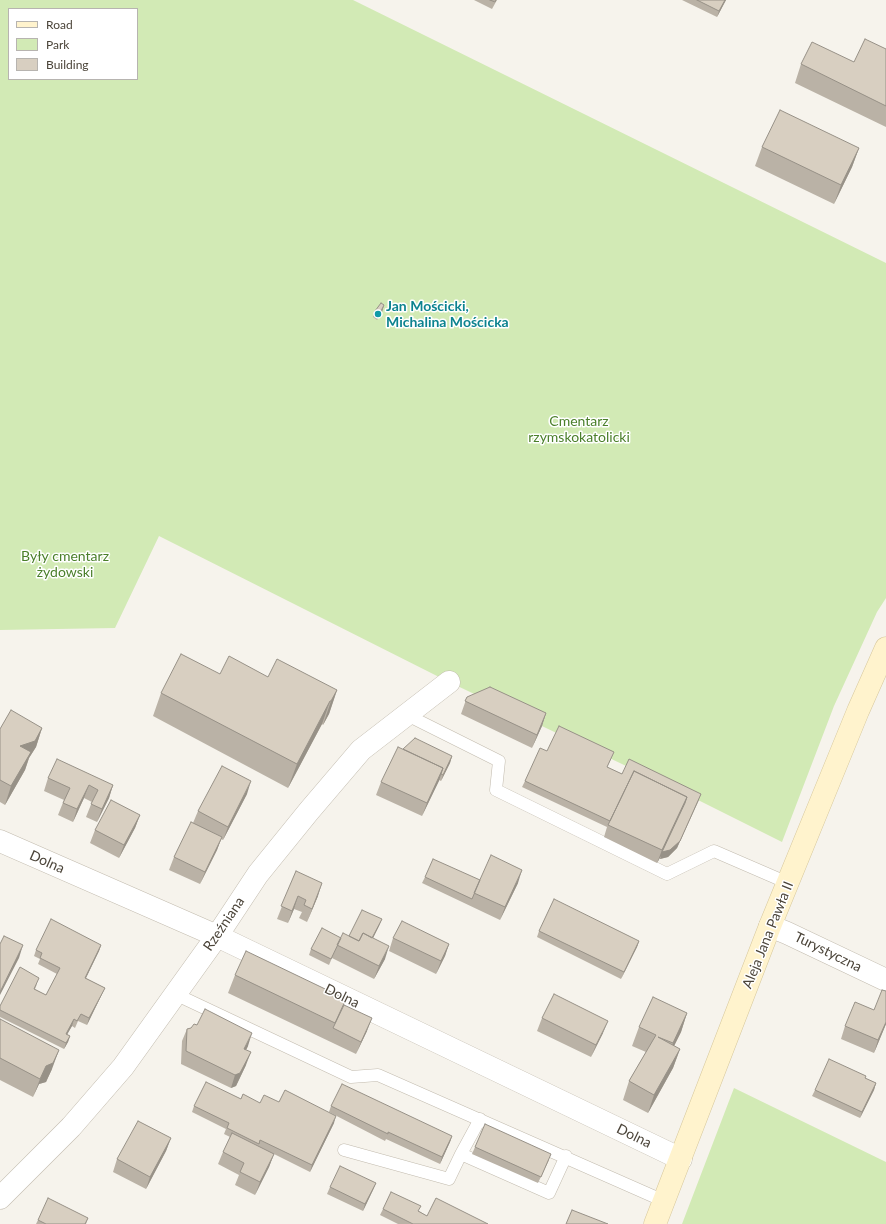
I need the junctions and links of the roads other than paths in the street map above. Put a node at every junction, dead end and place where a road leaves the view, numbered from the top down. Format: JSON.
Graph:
{"nodes":[{"id":1,"x":886,"y":648,"type":"edge"},
{"id":2,"x":449,"y":682,"type":"dead end"},
{"id":3,"x":407,"y":715,"type":"junction"},
{"id":4,"x":0,"y":841,"type":"edge"},
{"id":5,"x":788,"y":883,"type":"junction"},
{"id":6,"x":770,"y":926,"type":"junction"},
{"id":7,"x":216,"y":936,"type":"junction"},
{"id":8,"x":886,"y":980,"type":"edge"},
{"id":9,"x":175,"y":994,"type":"junction"},
{"id":10,"x":480,"y":1119,"type":"junction"},
{"id":11,"x":344,"y":1150,"type":"dead end"},
{"id":12,"x":461,"y":1154,"type":"junction"},
{"id":13,"x":566,"y":1156,"type":"junction"},
{"id":14,"x":681,"y":1159,"type":"junction"},
{"id":15,"x":8,"y":1179,"type":"edge"},
{"id":16,"x":0,"y":1198,"type":"edge"},
{"id":17,"x":664,"y":1201,"type":"junction"},
{"id":18,"x":655,"y":1224,"type":"edge"}],
"edges":[{"from":1,"to":5,"type":"street","name":"Aleja Jana Pawła II"},
{"from":2,"to":3,"type":"street","name":"Rzeźniana"},
{"from":3,"to":5,"type":"lane"},
{"from":3,"to":7,"type":"street","name":"Rzeźniana"},
{"from":4,"to":7,"type":"street","name":"Dolna"},
{"from":5,"to":6,"type":"street","name":"Aleja Jana Pawła II"},
{"from":6,"to":8,"type":"street","name":"Turystyczna"},
{"from":6,"to":14,"type":"street","name":"Aleja Jana Pawła II"},
{"from":7,"to":9,"type":"street","name":"Rzeźniana"},
{"from":7,"to":14,"type":"street","name":"Dolna"},
{"from":9,"to":10,"type":"lane"},
{"from":9,"to":15,"type":"street","name":"Rzeźniana"},
{"from":10,"to":12,"type":"lane"},
{"from":10,"to":13,"type":"lane"},
{"from":11,"to":12,"type":"lane"},
{"from":12,"to":13,"type":"lane"},
{"from":13,"to":17,"type":"lane"},
{"from":14,"to":17,"type":"street","name":"Aleja Jana Pawła II"},
{"from":15,"to":16,"type":"street","name":"Rzeźniana"},
{"from":17,"to":18,"type":"street","name":"Aleja Jana Pawła II"}]}
